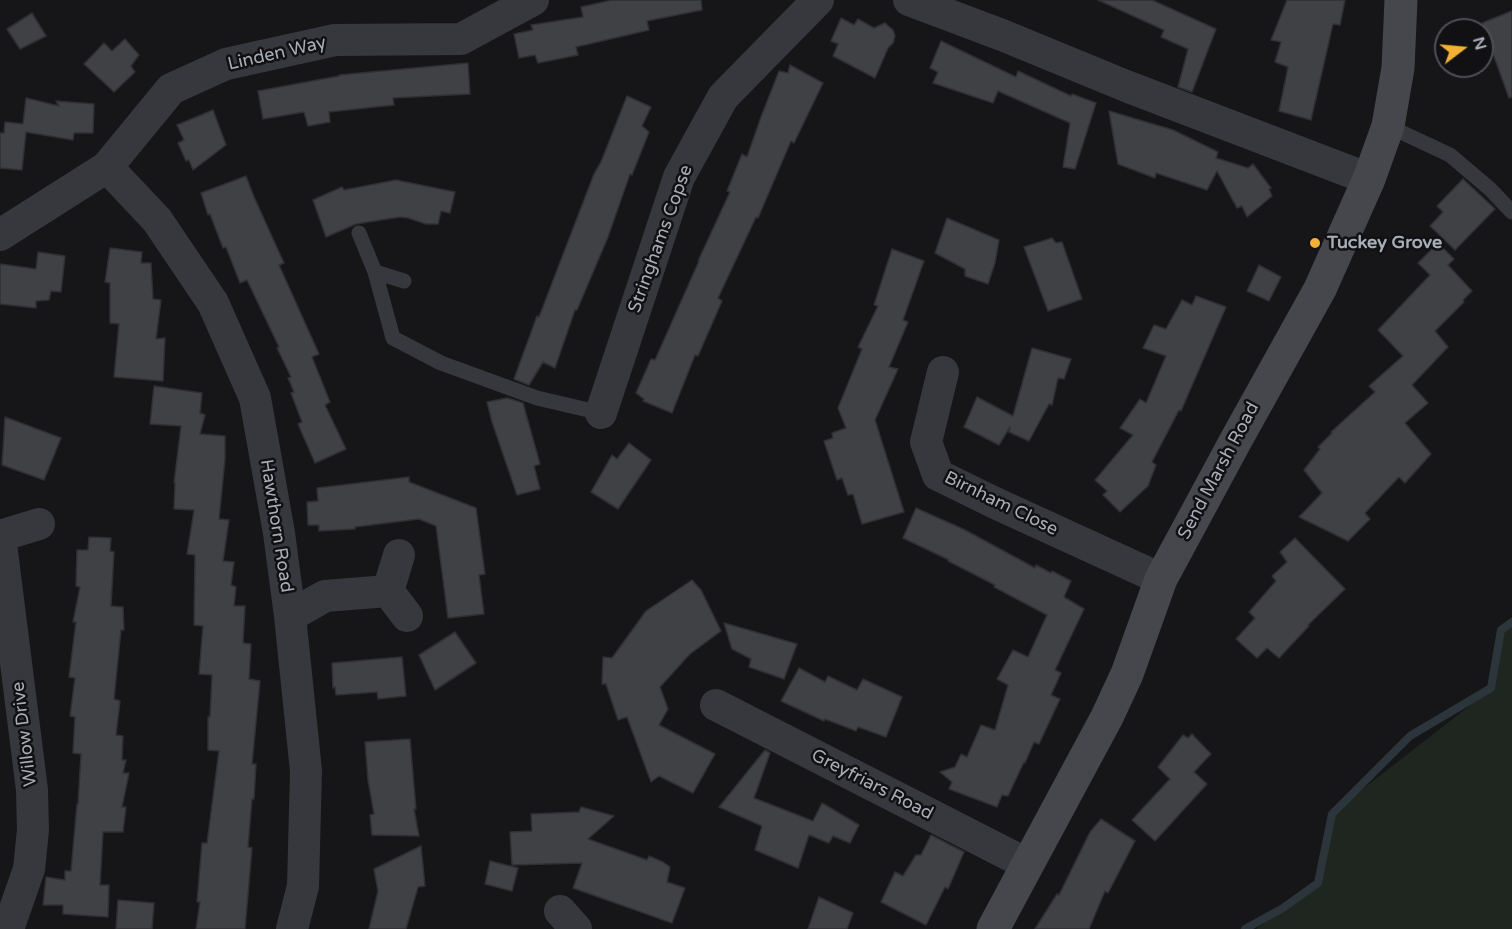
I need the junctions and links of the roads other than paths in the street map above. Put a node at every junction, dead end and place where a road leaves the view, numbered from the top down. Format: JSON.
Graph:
{"nodes":[{"id":1,"x":533,"y":0,"type":"edge"},
{"id":2,"x":818,"y":0,"type":"edge"},
{"id":3,"x":909,"y":0,"type":"edge"},
{"id":4,"x":1401,"y":0,"type":"edge"},
{"id":5,"x":1388,"y":126,"type":"junction"},
{"id":6,"x":107,"y":167,"type":"junction"},
{"id":7,"x":1369,"y":179,"type":"junction"},
{"id":8,"x":1512,"y":212,"type":"edge"},
{"id":9,"x":359,"y":233,"type":"dead end"},
{"id":10,"x":0,"y":236,"type":"edge"},
{"id":11,"x":375,"y":272,"type":"junction"},
{"id":12,"x":404,"y":281,"type":"dead end"},
{"id":13,"x":943,"y":372,"type":"dead end"},
{"id":14,"x":601,"y":413,"type":"joint"},
{"id":15,"x":39,"y":524,"type":"dead end"},
{"id":16,"x":0,"y":536,"type":"edge"},
{"id":17,"x":399,"y":555,"type":"dead end"},
{"id":18,"x":1161,"y":579,"type":"junction"},
{"id":19,"x":388,"y":591,"type":"junction"},
{"id":20,"x":290,"y":616,"type":"junction"},
{"id":21,"x":407,"y":616,"type":"dead end"},
{"id":22,"x":716,"y":705,"type":"dead end"},
{"id":23,"x":1027,"y":864,"type":"junction"},
{"id":24,"x":8,"y":929,"type":"edge"},
{"id":25,"x":292,"y":929,"type":"edge"},
{"id":26,"x":993,"y":929,"type":"edge"}],
"edges":[{"from":1,"to":6,"type":"street","name":"Linden Way"},
{"from":2,"to":14,"type":"street","name":"Stringhams Copse"},
{"from":3,"to":7,"type":"street"},
{"from":4,"to":5,"type":"main road","name":"Send Marsh Road"},
{"from":5,"to":7,"type":"main road","name":"Send Marsh Road"},
{"from":5,"to":8,"type":"lane"},
{"from":6,"to":10,"type":"street","name":"Linden Way"},
{"from":6,"to":20,"type":"street","name":"Hawthorn Road"},
{"from":7,"to":18,"type":"main road","name":"Send Marsh Road"},
{"from":9,"to":11,"type":"lane"},
{"from":11,"to":12,"type":"lane"},
{"from":11,"to":14,"type":"lane"},
{"from":13,"to":18,"type":"street","name":"Birnham Close"},
{"from":15,"to":16,"type":"street","name":"Willow Drive"},
{"from":16,"to":24,"type":"street","name":"Willow Drive"},
{"from":17,"to":19,"type":"street"},
{"from":18,"to":23,"type":"main road","name":"Send Marsh Road"},
{"from":19,"to":20,"type":"street"},
{"from":19,"to":21,"type":"street"},
{"from":20,"to":25,"type":"street","name":"Hawthorn Road"},
{"from":22,"to":23,"type":"street","name":"Greyfriars Road"},
{"from":23,"to":26,"type":"main road","name":"Send Marsh Road"}]}
